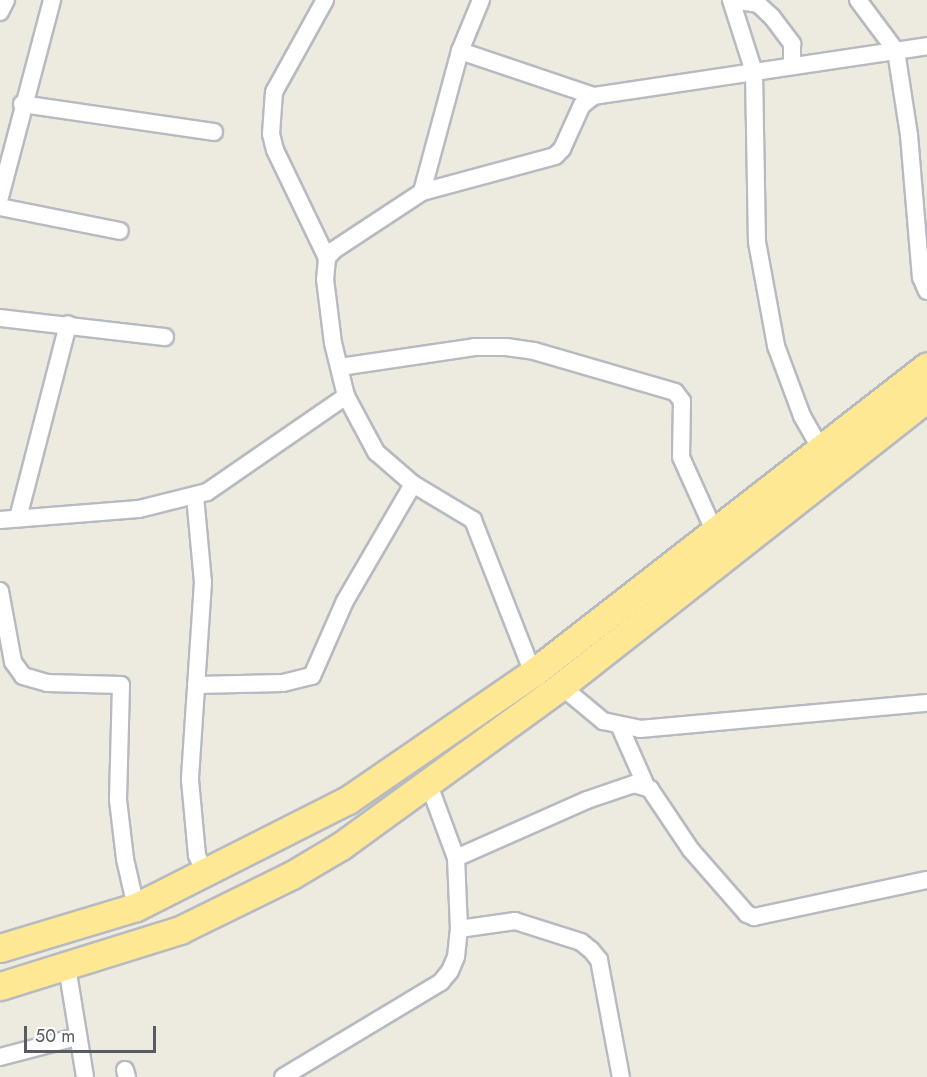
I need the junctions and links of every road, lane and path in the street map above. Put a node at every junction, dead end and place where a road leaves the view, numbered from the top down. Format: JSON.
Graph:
{"nodes":[{"id":1,"x":6,"y":0,"type":"edge"},
{"id":2,"x":52,"y":0,"type":"edge"},
{"id":3,"x":325,"y":0,"type":"edge"},
{"id":4,"x":481,"y":0,"type":"edge"},
{"id":5,"x":731,"y":0,"type":"edge"},
{"id":6,"x":858,"y":0,"type":"edge"},
{"id":7,"x":0,"y":12,"type":"edge"},
{"id":8,"x":927,"y":46,"type":"edge"},
{"id":9,"x":460,"y":51,"type":"junction"},
{"id":10,"x":896,"y":51,"type":"junction"},
{"id":11,"x":792,"y":66,"type":"junction"},
{"id":12,"x":754,"y":72,"type":"junction"},
{"id":13,"x":594,"y":96,"type":"junction"},
{"id":14,"x":22,"y":104,"type":"junction"},
{"id":15,"x":214,"y":132,"type":"dead end"},
{"id":16,"x":422,"y":192,"type":"junction"},
{"id":17,"x":0,"y":197,"type":"edge"},
{"id":18,"x":0,"y":207,"type":"edge"},
{"id":19,"x":120,"y":231,"type":"dead end"},
{"id":20,"x":327,"y":258,"type":"junction"},
{"id":21,"x":927,"y":291,"type":"edge"},
{"id":22,"x":0,"y":318,"type":"edge"},
{"id":23,"x":68,"y":324,"type":"junction"},
{"id":24,"x":165,"y":337,"type":"dead end"},
{"id":25,"x":927,"y":366,"type":"edge"},
{"id":26,"x":340,"y":367,"type":"junction"},
{"id":27,"x":346,"y":396,"type":"junction"},
{"id":28,"x":927,"y":399,"type":"edge"},
{"id":29,"x":822,"y":451,"type":"junction"},
{"id":30,"x":413,"y":484,"type":"junction"},
{"id":31,"x":195,"y":495,"type":"junction"},
{"id":32,"x":18,"y":518,"type":"junction"},
{"id":33,"x":0,"y":520,"type":"edge"},
{"id":34,"x":716,"y":534,"type":"junction"},
{"id":35,"x":0,"y":591,"type":"edge"},
{"id":36,"x":2,"y":609,"type":"edge"},
{"id":37,"x":6,"y":663,"type":"edge"},
{"id":38,"x":533,"y":673,"type":"junction"},
{"id":39,"x":196,"y":685,"type":"junction"},
{"id":40,"x":561,"y":686,"type":"junction"},
{"id":41,"x":927,"y":704,"type":"edge"},
{"id":42,"x":620,"y":727,"type":"junction"},
{"id":43,"x":429,"y":785,"type":"junction"},
{"id":44,"x":646,"y":786,"type":"junction"},
{"id":45,"x":456,"y":858,"type":"junction"},
{"id":46,"x":205,"y":875,"type":"junction"},
{"id":47,"x":927,"y":880,"type":"edge"},
{"id":48,"x":136,"y":907,"type":"junction"},
{"id":49,"x":459,"y":929,"type":"junction"},
{"id":50,"x":0,"y":948,"type":"edge"},
{"id":51,"x":67,"y":968,"type":"junction"},
{"id":52,"x":0,"y":986,"type":"edge"},
{"id":53,"x":77,"y":1037,"type":"junction"},
{"id":54,"x":0,"y":1058,"type":"edge"},
{"id":55,"x":85,"y":1077,"type":"edge"},
{"id":56,"x":283,"y":1077,"type":"edge"},
{"id":57,"x":621,"y":1077,"type":"edge"}],
"edges":[{"from":1,"to":7,"type":"street"},
{"from":2,"to":14,"type":"street"},
{"from":3,"to":20,"type":"street"},
{"from":4,"to":9,"type":"street"},
{"from":5,"to":11,"type":"street"},
{"from":5,"to":12,"type":"street"},
{"from":6,"to":10,"type":"street"},
{"from":8,"to":10,"type":"street"},
{"from":9,"to":13,"type":"street"},
{"from":9,"to":16,"type":"street"},
{"from":10,"to":11,"type":"street"},
{"from":10,"to":21,"type":"street"},
{"from":11,"to":12,"type":"street"},
{"from":12,"to":13,"type":"street"},
{"from":12,"to":29,"type":"street"},
{"from":13,"to":16,"type":"street"},
{"from":14,"to":15,"type":"street"},
{"from":14,"to":17,"type":"street"},
{"from":16,"to":20,"type":"street"},
{"from":18,"to":19,"type":"street"},
{"from":20,"to":26,"type":"street"},
{"from":22,"to":23,"type":"street"},
{"from":23,"to":24,"type":"street"},
{"from":23,"to":32,"type":"street"},
{"from":25,"to":29,"type":"highway"},
{"from":26,"to":27,"type":"street"},
{"from":26,"to":34,"type":"street"},
{"from":27,"to":30,"type":"street"},
{"from":27,"to":31,"type":"street"},
{"from":28,"to":40,"type":"highway"},
{"from":29,"to":34,"type":"highway"},
{"from":30,"to":38,"type":"street"},
{"from":30,"to":39,"type":"street"},
{"from":31,"to":32,"type":"street"},
{"from":31,"to":39,"type":"street"},
{"from":32,"to":33,"type":"street"},
{"from":34,"to":38,"type":"highway"},
{"from":35,"to":36,"type":"street"},
{"from":36,"to":37,"type":"street"},
{"from":37,"to":48,"type":"street"},
{"from":38,"to":46,"type":"highway"},
{"from":39,"to":46,"type":"street"},
{"from":40,"to":42,"type":"street"},
{"from":40,"to":43,"type":"highway"},
{"from":41,"to":42,"type":"street"},
{"from":42,"to":44,"type":"street"},
{"from":43,"to":45,"type":"street"},
{"from":43,"to":51,"type":"highway"},
{"from":44,"to":45,"type":"street"},
{"from":44,"to":47,"type":"street"},
{"from":45,"to":49,"type":"street"},
{"from":46,"to":48,"type":"highway"},
{"from":48,"to":50,"type":"highway"},
{"from":49,"to":56,"type":"street"},
{"from":49,"to":57,"type":"street"},
{"from":51,"to":52,"type":"highway"},
{"from":51,"to":53,"type":"street"},
{"from":53,"to":54,"type":"street"},
{"from":53,"to":55,"type":"street"}]}
